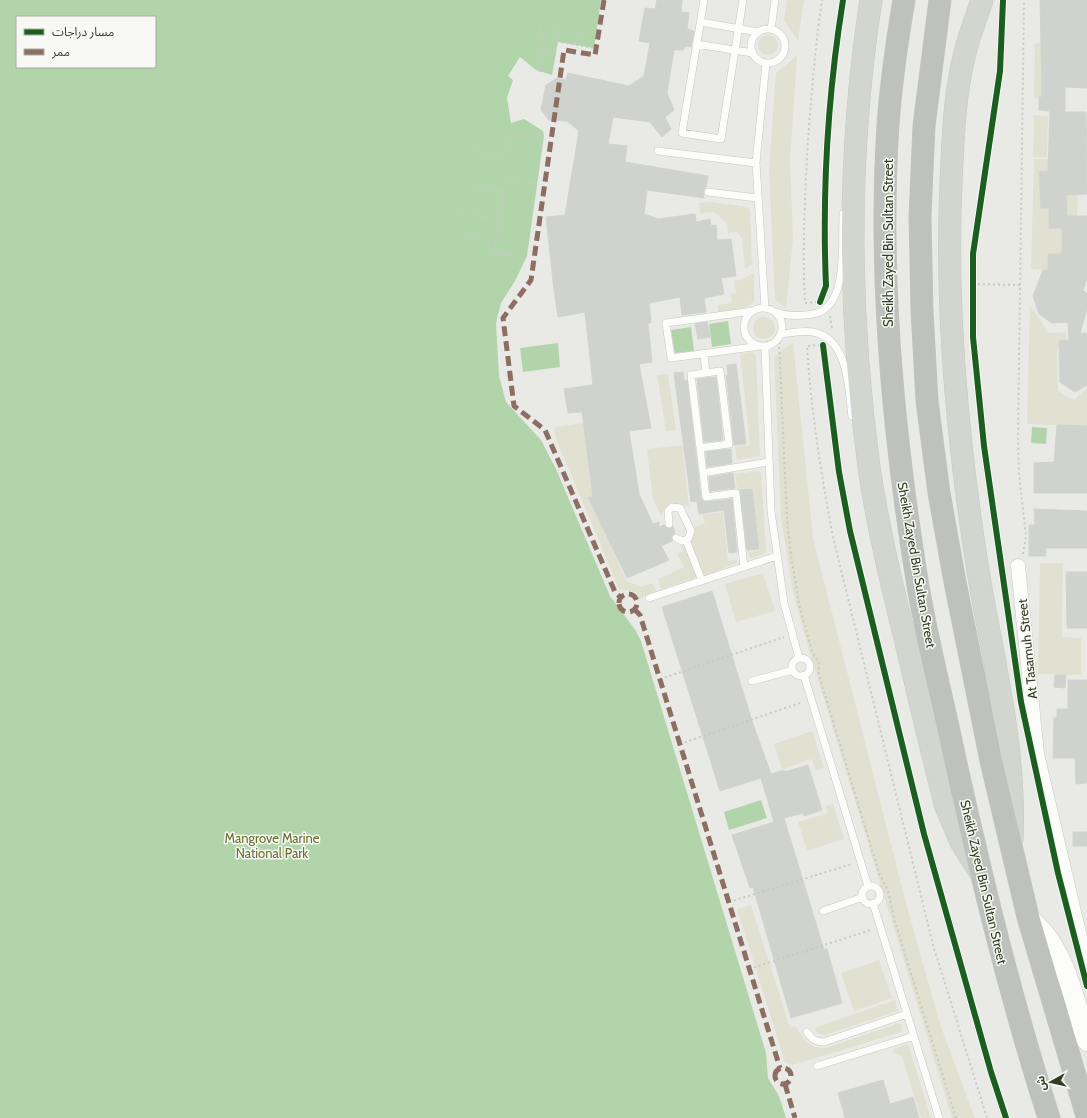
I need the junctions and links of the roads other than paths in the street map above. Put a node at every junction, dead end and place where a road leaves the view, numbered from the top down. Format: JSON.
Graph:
{"nodes":[{"id":1,"x":704,"y":0,"type":"edge"},
{"id":2,"x":743,"y":0,"type":"edge"},
{"id":3,"x":775,"y":0,"type":"edge"},
{"id":4,"x":871,"y":0,"type":"edge"},
{"id":5,"x":904,"y":0,"type":"edge"},
{"id":6,"x":940,"y":0,"type":"edge"},
{"id":7,"x":974,"y":0,"type":"edge"},
{"id":8,"x":982,"y":0,"type":"edge"},
{"id":9,"x":700,"y":22,"type":"junction"},
{"id":10,"x":738,"y":29,"type":"junction"},
{"id":11,"x":771,"y":29,"type":"junction"},
{"id":12,"x":758,"y":32,"type":"junction"},
{"id":13,"x":696,"y":44,"type":"junction"},
{"id":14,"x":735,"y":50,"type":"junction"},
{"id":15,"x":753,"y":53,"type":"junction"},
{"id":16,"x":964,"y":54,"type":"junction"},
{"id":17,"x":766,"y":63,"type":"junction"},
{"id":18,"x":658,"y":151,"type":"dead end"},
{"id":19,"x":855,"y":159,"type":"junction"},
{"id":20,"x":756,"y":163,"type":"junction"},
{"id":21,"x":846,"y":189,"type":"dead end"},
{"id":22,"x":708,"y":192,"type":"dead end"},
{"id":23,"x":757,"y":198,"type":"junction"},
{"id":24,"x":843,"y":206,"type":"dead end"},
{"id":25,"x":765,"y":308,"type":"junction"},
{"id":26,"x":753,"y":311,"type":"junction"},
{"id":27,"x":776,"y":312,"type":"junction"},
{"id":28,"x":780,"y":337,"type":"junction"},
{"id":29,"x":762,"y":346,"type":"junction"},
{"id":30,"x":704,"y":354,"type":"junction"},
{"id":31,"x":706,"y":373,"type":"junction"},
{"id":32,"x":854,"y":428,"type":"dead end"},
{"id":33,"x":700,"y":448,"type":"junction"},
{"id":34,"x":769,"y":462,"type":"junction"},
{"id":35,"x":708,"y":472,"type":"dead end"},
{"id":36,"x":862,"y":473,"type":"dead end"},
{"id":37,"x":877,"y":514,"type":"junction"},
{"id":38,"x":669,"y":524,"type":"dead end"},
{"id":39,"x":676,"y":538,"type":"dead end"},
{"id":40,"x":686,"y":540,"type":"junction"},
{"id":41,"x":776,"y":556,"type":"junction"},
{"id":42,"x":1018,"y":566,"type":"road end"},
{"id":43,"x":744,"y":567,"type":"junction"},
{"id":44,"x":702,"y":581,"type":"junction"},
{"id":45,"x":649,"y":598,"type":"dead end"},
{"id":46,"x":798,"y":658,"type":"junction"},
{"id":47,"x":793,"y":670,"type":"junction"},
{"id":48,"x":804,"y":675,"type":"junction"},
{"id":49,"x":752,"y":681,"type":"dead end"},
{"id":50,"x":1012,"y":849,"type":"junction"},
{"id":51,"x":981,"y":873,"type":"junction"},
{"id":52,"x":868,"y":886,"type":"junction"},
{"id":53,"x":863,"y":897,"type":"junction"},
{"id":54,"x":873,"y":903,"type":"junction"},
{"id":55,"x":823,"y":911,"type":"dead end"},
{"id":56,"x":1028,"y":917,"type":"junction"},
{"id":57,"x":1087,"y":967,"type":"edge"},
{"id":58,"x":907,"y":1014,"type":"junction"},
{"id":59,"x":807,"y":1032,"type":"dead end"},
{"id":60,"x":914,"y":1036,"type":"junction"},
{"id":61,"x":1087,"y":1041,"type":"edge"},
{"id":62,"x":817,"y":1066,"type":"dead end"},
{"id":63,"x":1087,"y":1116,"type":"edge"},
{"id":64,"x":939,"y":1118,"type":"edge"},
{"id":65,"x":1049,"y":1118,"type":"edge"}],
"edges":[{"from":1,"to":9,"type":"lane"},
{"from":2,"to":10,"type":"lane"},
{"from":3,"to":11,"type":"lane"},
{"from":4,"to":19,"type":"main road"},
{"from":5,"to":51,"type":"highway","name":"Sheikh Zayed Bin Sultan Street"},
{"from":6,"to":50,"type":"highway"},
{"from":7,"to":16,"type":"main road"},
{"from":8,"to":16,"type":"main road"},
{"from":9,"to":10,"type":"lane"},
{"from":9,"to":13,"type":"lane"},
{"from":10,"to":12,"type":"lane"},
{"from":10,"to":14,"type":"lane"},
{"from":11,"to":12,"type":"lane"},
{"from":11,"to":17,"type":"lane"},
{"from":12,"to":15,"type":"lane"},
{"from":13,"to":14,"type":"lane"},
{"from":13,"to":14,"type":"lane"},
{"from":14,"to":15,"type":"lane"},
{"from":15,"to":17,"type":"lane"},
{"from":16,"to":50,"type":"main road"},
{"from":17,"to":20,"type":"lane"},
{"from":18,"to":20,"type":"lane"},
{"from":19,"to":21,"type":"lane"},
{"from":19,"to":37,"type":"main road"},
{"from":20,"to":23,"type":"lane"},
{"from":22,"to":23,"type":"lane"},
{"from":23,"to":25,"type":"lane"},
{"from":24,"to":27,"type":"lane"},
{"from":25,"to":26,"type":"lane"},
{"from":25,"to":27,"type":"lane"},
{"from":26,"to":29,"type":"lane"},
{"from":26,"to":30,"type":"lane"},
{"from":27,"to":28,"type":"lane"},
{"from":28,"to":29,"type":"lane"},
{"from":28,"to":32,"type":"lane"},
{"from":29,"to":30,"type":"lane"},
{"from":29,"to":34,"type":"lane"},
{"from":30,"to":31,"type":"lane"},
{"from":31,"to":33,"type":"lane"},
{"from":31,"to":33,"type":"lane"},
{"from":33,"to":43,"type":"lane"},
{"from":34,"to":35,"type":"lane"},
{"from":34,"to":41,"type":"lane"},
{"from":36,"to":37,"type":"lane"},
{"from":37,"to":51,"type":"main road"},
{"from":38,"to":40,"type":"lane"},
{"from":39,"to":40,"type":"lane"},
{"from":40,"to":44,"type":"lane"},
{"from":41,"to":43,"type":"lane"},
{"from":41,"to":46,"type":"lane"},
{"from":42,"to":57,"type":"street","name":"At Tasamuh Street"},
{"from":43,"to":44,"type":"lane"},
{"from":44,"to":45,"type":"lane"},
{"from":46,"to":47,"type":"lane"},
{"from":46,"to":48,"type":"lane"},
{"from":47,"to":48,"type":"lane"},
{"from":47,"to":49,"type":"lane"},
{"from":48,"to":52,"type":"lane"},
{"from":50,"to":56,"type":"highway"},
{"from":51,"to":65,"type":"highway","name":"Sheikh Zayed Bin Sultan Street"},
{"from":52,"to":53,"type":"lane"},
{"from":52,"to":54,"type":"lane"},
{"from":53,"to":54,"type":"lane"},
{"from":53,"to":55,"type":"lane"},
{"from":54,"to":58,"type":"lane"},
{"from":56,"to":61,"type":"main road"},
{"from":56,"to":63,"type":"highway"},
{"from":58,"to":59,"type":"lane"},
{"from":58,"to":60,"type":"lane"},
{"from":60,"to":62,"type":"lane"},
{"from":60,"to":64,"type":"lane"}]}
